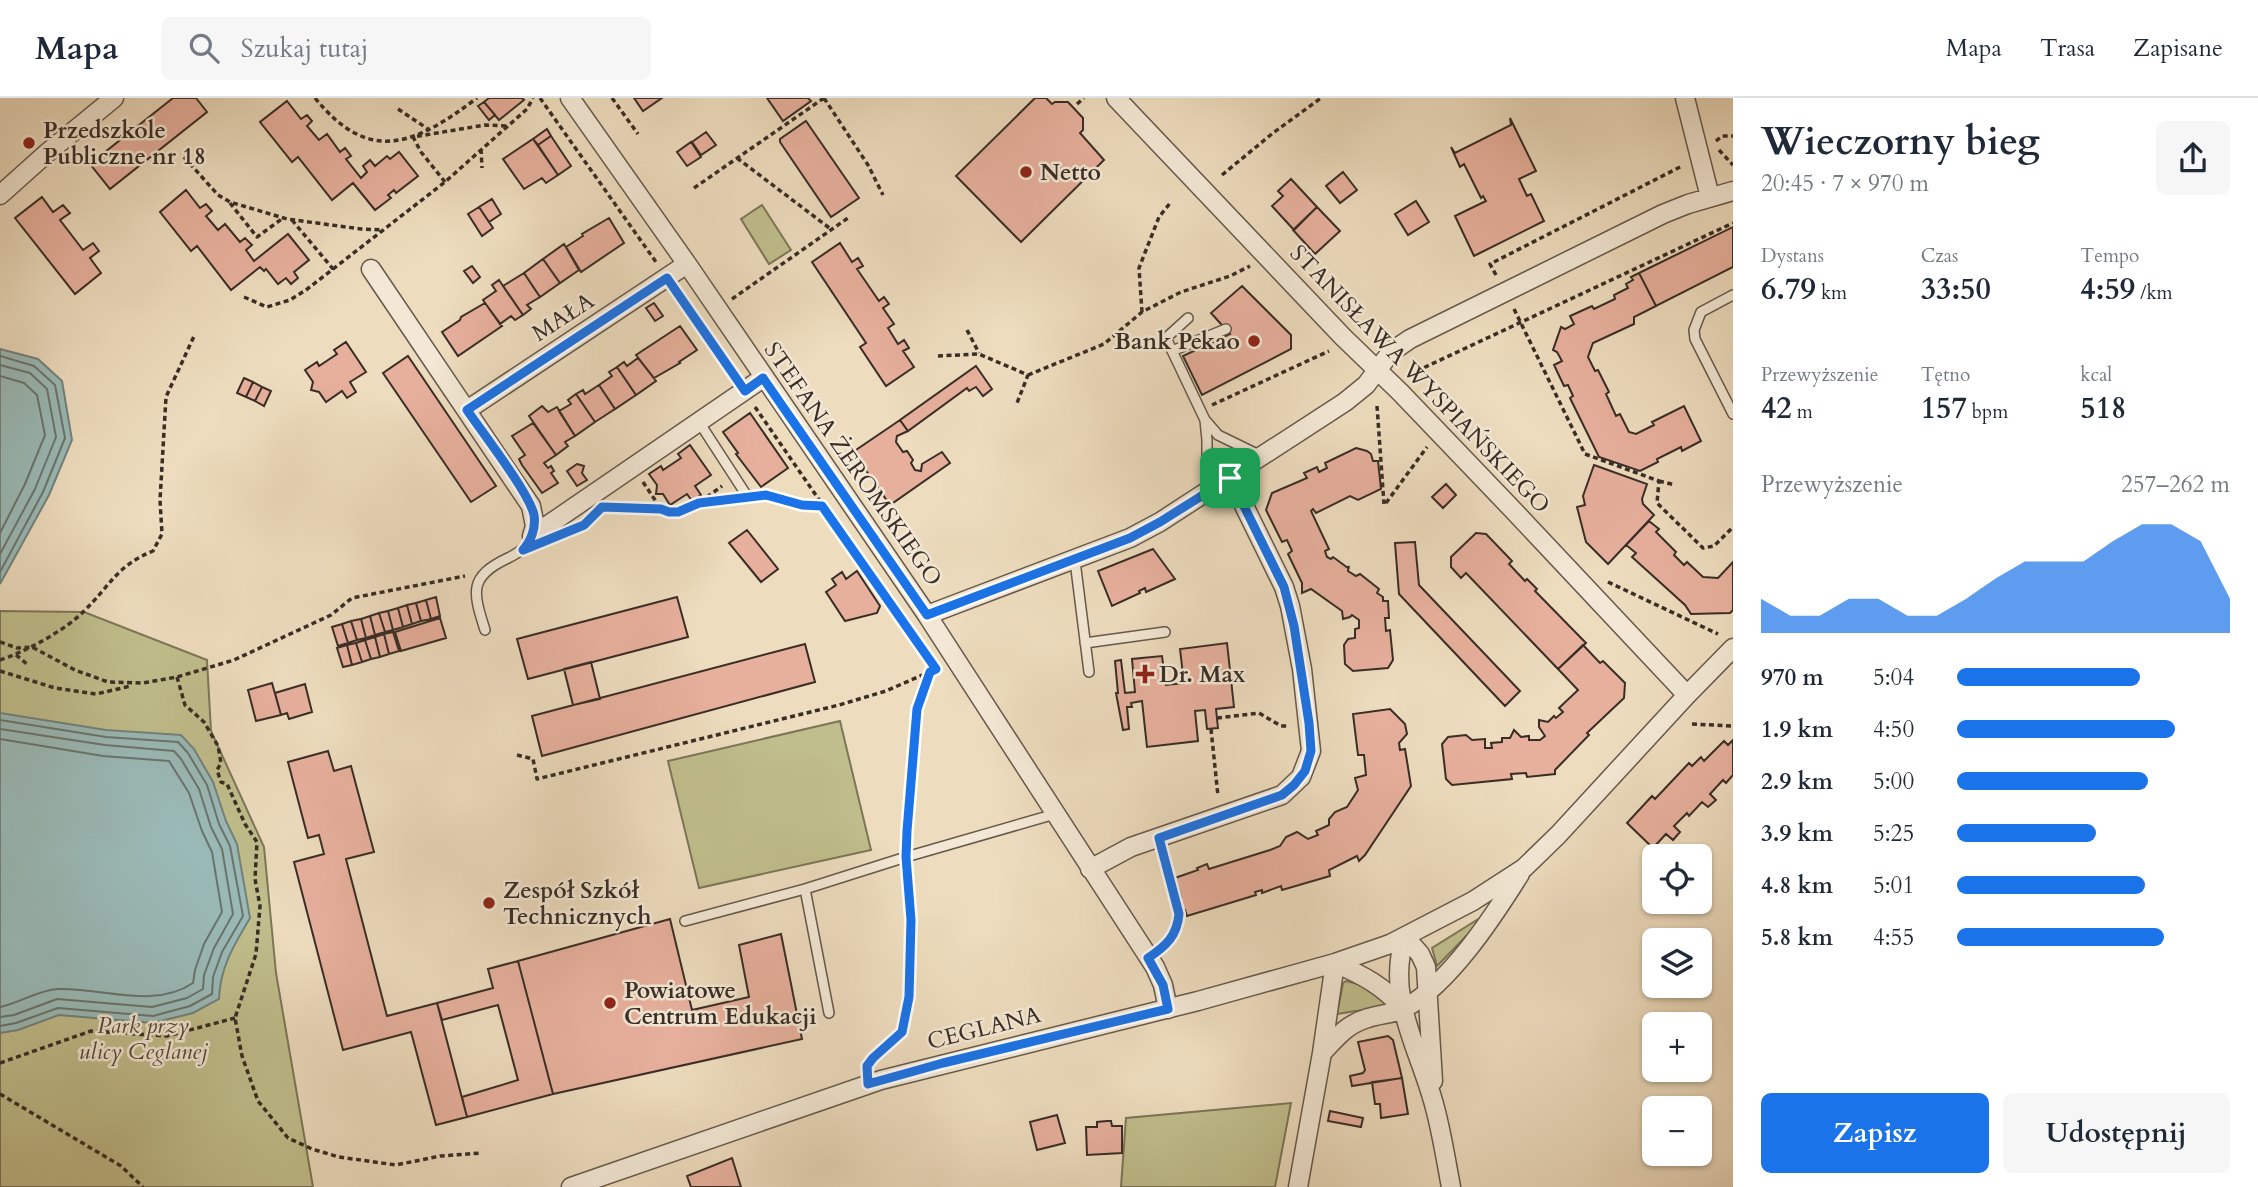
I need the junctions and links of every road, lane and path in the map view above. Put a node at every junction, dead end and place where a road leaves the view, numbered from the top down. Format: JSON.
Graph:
{"nodes":[{"id":1,"x":114,"y":98,"type":"edge"},
{"id":2,"x":315,"y":98,"type":"edge"},
{"id":3,"x":477,"y":98,"type":"edge"},
{"id":4,"x":533,"y":98,"type":"edge"},
{"id":5,"x":540,"y":98,"type":"edge"},
{"id":6,"x":570,"y":98,"type":"edge"},
{"id":7,"x":611,"y":98,"type":"edge"},
{"id":8,"x":824,"y":98,"type":"edge"},
{"id":9,"x":1084,"y":98,"type":"edge"},
{"id":10,"x":1116,"y":98,"type":"edge"},
{"id":11,"x":1321,"y":98,"type":"edge"},
{"id":12,"x":1685,"y":98,"type":"edge"},
{"id":13,"x":1077,"y":104,"type":"dead end"},
{"id":14,"x":398,"y":109,"type":"dead end"},
{"id":15,"x":507,"y":126,"type":"junction"},
{"id":16,"x":428,"y":129,"type":"junction"},
{"id":17,"x":638,"y":134,"type":"dead end"},
{"id":18,"x":1733,"y":136,"type":"edge"},
{"id":19,"x":413,"y":137,"type":"junction"},
{"id":20,"x":481,"y":149,"type":"junction"},
{"id":21,"x":1699,"y":154,"type":"junction"},
{"id":22,"x":184,"y":157,"type":"dead end"},
{"id":23,"x":737,"y":158,"type":"junction"},
{"id":24,"x":482,"y":168,"type":"dead end"},
{"id":25,"x":1222,"y":175,"type":"dead end"},
{"id":26,"x":445,"y":182,"type":"junction"},
{"id":27,"x":694,"y":188,"type":"dead end"},
{"id":28,"x":1733,"y":191,"type":"edge"},
{"id":29,"x":0,"y":195,"type":"edge"},
{"id":30,"x":883,"y":195,"type":"dead end"},
{"id":31,"x":1710,"y":197,"type":"junction"},
{"id":32,"x":230,"y":202,"type":"junction"},
{"id":33,"x":1171,"y":202,"type":"dead end"},
{"id":34,"x":283,"y":218,"type":"junction"},
{"id":35,"x":848,"y":218,"type":"dead end"},
{"id":36,"x":292,"y":220,"type":"junction"},
{"id":37,"x":1733,"y":223,"type":"edge"},
{"id":38,"x":383,"y":230,"type":"junction"},
{"id":39,"x":832,"y":230,"type":"junction"},
{"id":40,"x":687,"y":264,"type":"junction"},
{"id":41,"x":1250,"y":266,"type":"dead end"},
{"id":42,"x":333,"y":269,"type":"junction"},
{"id":43,"x":371,"y":269,"type":"dead end"},
{"id":44,"x":667,"y":278,"type":"junction"},
{"id":45,"x":1499,"y":281,"type":"dead end"},
{"id":46,"x":1733,"y":295,"type":"edge"},
{"id":47,"x":244,"y":297,"type":"dead end"},
{"id":48,"x":1510,"y":301,"type":"dead end"},
{"id":49,"x":717,"y":310,"type":"junction"},
{"id":50,"x":1142,"y":312,"type":"junction"},
{"id":51,"x":1188,"y":318,"type":"dead end"},
{"id":52,"x":1521,"y":322,"type":"junction"},
{"id":53,"x":1226,"y":329,"type":"dead end"},
{"id":54,"x":967,"y":330,"type":"dead end"},
{"id":55,"x":195,"y":334,"type":"dead end"},
{"id":56,"x":1172,"y":351,"type":"junction"},
{"id":57,"x":1328,"y":351,"type":"dead end"},
{"id":58,"x":979,"y":354,"type":"junction"},
{"id":59,"x":938,"y":356,"type":"dead end"},
{"id":60,"x":1410,"y":369,"type":"dead end"},
{"id":61,"x":1377,"y":370,"type":"junction"},
{"id":62,"x":1416,"y":374,"type":"junction"},
{"id":63,"x":1028,"y":375,"type":"junction"},
{"id":64,"x":763,"y":378,"type":"junction"},
{"id":65,"x":1412,"y":379,"type":"dead end"},
{"id":66,"x":745,"y":391,"type":"junction"},
{"id":67,"x":1017,"y":403,"type":"dead end"},
{"id":68,"x":1377,"y":406,"type":"dead end"},
{"id":69,"x":467,"y":410,"type":"junction"},
{"id":70,"x":1733,"y":414,"type":"edge"},
{"id":71,"x":1203,"y":415,"type":"junction"},
{"id":72,"x":699,"y":422,"type":"junction"},
{"id":73,"x":1429,"y":446,"type":"dead end"},
{"id":74,"x":1262,"y":457,"type":"junction"},
{"id":75,"x":735,"y":477,"type":"junction"},
{"id":76,"x":1230,"y":478,"type":"junction"},
{"id":77,"x":642,"y":481,"type":"dead end"},
{"id":78,"x":1659,"y":481,"type":"junction"},
{"id":79,"x":1675,"y":485,"type":"dead end"},
{"id":80,"x":1207,"y":492,"type":"junction"},
{"id":81,"x":747,"y":496,"type":"junction"},
{"id":82,"x":699,"y":503,"type":"junction"},
{"id":83,"x":822,"y":506,"type":"junction"},
{"id":84,"x":602,"y":507,"type":"dead end"},
{"id":85,"x":661,"y":509,"type":"junction"},
{"id":86,"x":1733,"y":527,"type":"edge"},
{"id":87,"x":531,"y":536,"type":"junction"},
{"id":88,"x":1075,"y":561,"type":"junction"},
{"id":89,"x":483,"y":573,"type":"junction"},
{"id":90,"x":1600,"y":578,"type":"dead end"},
{"id":91,"x":927,"y":615,"type":"junction"},
{"id":92,"x":485,"y":630,"type":"dead end"},
{"id":93,"x":1165,"y":632,"type":"dead end"},
{"id":94,"x":1720,"y":635,"type":"dead end"},
{"id":95,"x":0,"y":642,"type":"edge"},
{"id":96,"x":1085,"y":643,"type":"junction"},
{"id":97,"x":32,"y":647,"type":"junction"},
{"id":98,"x":1733,"y":648,"type":"edge"},
{"id":99,"x":16,"y":655,"type":"junction"},
{"id":100,"x":0,"y":660,"type":"edge"},
{"id":101,"x":955,"y":660,"type":"junction"},
{"id":102,"x":27,"y":664,"type":"dead end"},
{"id":103,"x":936,"y":669,"type":"junction"},
{"id":104,"x":0,"y":671,"type":"edge"},
{"id":105,"x":930,"y":672,"type":"junction"},
{"id":106,"x":1089,"y":672,"type":"dead end"},
{"id":107,"x":177,"y":677,"type":"junction"},
{"id":108,"x":143,"y":683,"type":"junction"},
{"id":109,"x":1687,"y":695,"type":"junction"},
{"id":110,"x":1217,"y":718,"type":"dead end"},
{"id":111,"x":1309,"y":723,"type":"junction"},
{"id":112,"x":1692,"y":724,"type":"dead end"},
{"id":113,"x":1733,"y":726,"type":"edge"},
{"id":114,"x":1211,"y":729,"type":"dead end"},
{"id":115,"x":517,"y":755,"type":"dead end"},
{"id":116,"x":1055,"y":814,"type":"junction"},
{"id":117,"x":1220,"y":816,"type":"junction"},
{"id":118,"x":1159,"y":838,"type":"junction"},
{"id":119,"x":906,"y":857,"type":"junction"},
{"id":120,"x":1524,"y":868,"type":"junction"},
{"id":121,"x":1090,"y":869,"type":"junction"},
{"id":122,"x":805,"y":889,"type":"junction"},
{"id":123,"x":685,"y":921,"type":"dead end"},
{"id":124,"x":1405,"y":937,"type":"junction"},
{"id":125,"x":1148,"y":958,"type":"junction"},
{"id":126,"x":1335,"y":963,"type":"junction"},
{"id":127,"x":1428,"y":992,"type":"junction"},
{"id":128,"x":1168,"y":1009,"type":"junction"},
{"id":129,"x":1403,"y":1009,"type":"junction"},
{"id":130,"x":829,"y":1013,"type":"dead end"},
{"id":131,"x":236,"y":1018,"type":"junction"},
{"id":132,"x":1322,"y":1053,"type":"junction"},
{"id":133,"x":0,"y":1063,"type":"edge"},
{"id":134,"x":868,"y":1084,"type":"junction"},
{"id":135,"x":0,"y":1094,"type":"edge"},
{"id":136,"x":1435,"y":1108,"type":"junction"},
{"id":137,"x":481,"y":1153,"type":"dead end"},
{"id":138,"x":143,"y":1187,"type":"edge"},
{"id":139,"x":571,"y":1187,"type":"edge"},
{"id":140,"x":1298,"y":1187,"type":"edge"},
{"id":141,"x":1451,"y":1187,"type":"edge"}],
"edges":[{"from":1,"to":29,"type":"street"},
{"from":2,"to":19,"type":"path"},
{"from":3,"to":16,"type":"path"},
{"from":4,"to":15,"type":"path"},
{"from":5,"to":44,"type":"path"},
{"from":6,"to":40,"type":"street","name":"STEFANA ŻEROMSKIEGO"},
{"from":7,"to":17,"type":"path"},
{"from":8,"to":23,"type":"path"},
{"from":8,"to":30,"type":"path"},
{"from":9,"to":13,"type":"path"},
{"from":10,"to":61,"type":"street","name":"STANISŁAWA WYSPIAŃSKIEGO"},
{"from":11,"to":25,"type":"path"},
{"from":12,"to":21,"type":"street"},
{"from":14,"to":16,"type":"path"},
{"from":15,"to":19,"type":"path"},
{"from":15,"to":20,"type":"path"},
{"from":16,"to":19,"type":"path"},
{"from":18,"to":21,"type":"path"},
{"from":19,"to":26,"type":"path"},
{"from":20,"to":24,"type":"path"},
{"from":20,"to":26,"type":"path"},
{"from":21,"to":31,"type":"street"},
{"from":21,"to":45,"type":"path"},
{"from":22,"to":32,"type":"path"},
{"from":23,"to":27,"type":"path"},
{"from":23,"to":39,"type":"path"},
{"from":26,"to":38,"type":"path"},
{"from":28,"to":31,"type":"street"},
{"from":31,"to":61,"type":"street"},
{"from":32,"to":34,"type":"path"},
{"from":32,"to":34,"type":"path"},
{"from":33,"to":50,"type":"path"},
{"from":34,"to":36,"type":"path"},
{"from":35,"to":39,"type":"path"},
{"from":36,"to":38,"type":"path"},
{"from":36,"to":42,"type":"path"},
{"from":37,"to":52,"type":"path"},
{"from":38,"to":42,"type":"path"},
{"from":39,"to":49,"type":"path"},
{"from":40,"to":44,"type":"street","name":"MAŁA"},
{"from":40,"to":49,"type":"street","name":"STEFANA ŻEROMSKIEGO"},
{"from":41,"to":50,"type":"path"},
{"from":42,"to":47,"type":"path"},
{"from":43,"to":69,"type":"street"},
{"from":44,"to":66,"type":"path"},
{"from":44,"to":69,"type":"street","name":"MAŁA"},
{"from":46,"to":70,"type":"lane"},
{"from":48,"to":52,"type":"path"},
{"from":49,"to":64,"type":"street","name":"STEFANA ŻEROMSKIEGO"},
{"from":50,"to":63,"type":"path"},
{"from":51,"to":56,"type":"lane"},
{"from":52,"to":62,"type":"path"},
{"from":52,"to":78,"type":"path"},
{"from":53,"to":56,"type":"lane"},
{"from":54,"to":58,"type":"path"},
{"from":55,"to":97,"type":"path"},
{"from":56,"to":71,"type":"lane"},
{"from":57,"to":71,"type":"path"},
{"from":58,"to":59,"type":"path"},
{"from":58,"to":63,"type":"path"},
{"from":60,"to":62,"type":"path"},
{"from":61,"to":74,"type":"street"},
{"from":61,"to":109,"type":"street","name":"STANISŁAWA WYSPIAŃSKIEGO"},
{"from":62,"to":65,"type":"path"},
{"from":63,"to":67,"type":"path"},
{"from":64,"to":66,"type":"street"},
{"from":64,"to":91,"type":"street","name":"STEFANA ŻEROMSKIEGO"},
{"from":66,"to":72,"type":"street"},
{"from":66,"to":83,"type":"path"},
{"from":68,"to":73,"type":"path"},
{"from":69,"to":87,"type":"street"},
{"from":71,"to":74,"type":"lane"},
{"from":71,"to":80,"type":"lane"},
{"from":72,"to":75,"type":"lane"},
{"from":72,"to":87,"type":"street"},
{"from":74,"to":76,"type":"street"},
{"from":75,"to":81,"type":"lane"},
{"from":75,"to":82,"type":"path"},
{"from":76,"to":80,"type":"street"},
{"from":76,"to":111,"type":"street"},
{"from":77,"to":85,"type":"path"},
{"from":78,"to":79,"type":"path"},
{"from":78,"to":86,"type":"path"},
{"from":80,"to":88,"type":"street"},
{"from":81,"to":82,"type":"path"},
{"from":81,"to":83,"type":"path"},
{"from":82,"to":85,"type":"path"},
{"from":83,"to":103,"type":"path"},
{"from":84,"to":85,"type":"path"},
{"from":87,"to":89,"type":"lane"},
{"from":88,"to":91,"type":"street"},
{"from":88,"to":96,"type":"lane"},
{"from":89,"to":92,"type":"lane"},
{"from":89,"to":107,"type":"path"},
{"from":90,"to":94,"type":"path"},
{"from":91,"to":101,"type":"street","name":"STEFANA ŻEROMSKIEGO"},
{"from":93,"to":96,"type":"lane"},
{"from":95,"to":97,"type":"path"},
{"from":96,"to":106,"type":"lane"},
{"from":97,"to":99,"type":"path"},
{"from":97,"to":108,"type":"path"},
{"from":98,"to":109,"type":"street"},
{"from":99,"to":100,"type":"path"},
{"from":99,"to":102,"type":"path"},
{"from":101,"to":103,"type":"path"},
{"from":101,"to":116,"type":"street","name":"STEFANA ŻEROMSKIEGO"},
{"from":103,"to":105,"type":"path"},
{"from":104,"to":108,"type":"path"},
{"from":105,"to":115,"type":"path"},
{"from":105,"to":119,"type":"path"},
{"from":107,"to":108,"type":"path"},
{"from":107,"to":131,"type":"path"},
{"from":109,"to":120,"type":"street"},
{"from":110,"to":111,"type":"path"},
{"from":111,"to":117,"type":"street"},
{"from":112,"to":113,"type":"path"},
{"from":114,"to":117,"type":"path"},
{"from":116,"to":119,"type":"lane"},
{"from":116,"to":121,"type":"street","name":"STEFANA ŻEROMSKIEGO"},
{"from":117,"to":118,"type":"street"},
{"from":118,"to":121,"type":"street"},
{"from":118,"to":125,"type":"path"},
{"from":119,"to":122,"type":"lane"},
{"from":119,"to":134,"type":"path"},
{"from":120,"to":124,"type":"street","name":"CEGLANA"},
{"from":120,"to":127,"type":"street"},
{"from":121,"to":125,"type":"street","name":"STEFANA ŻEROMSKIEGO"},
{"from":122,"to":123,"type":"lane"},
{"from":122,"to":130,"type":"lane"},
{"from":124,"to":126,"type":"street","name":"CEGLANA"},
{"from":124,"to":127,"type":"street"},
{"from":124,"to":129,"type":"street"},
{"from":125,"to":128,"type":"street","name":"STEFANA ŻEROMSKIEGO"},
{"from":126,"to":128,"type":"street","name":"CEGLANA"},
{"from":126,"to":129,"type":"street"},
{"from":126,"to":132,"type":"street"},
{"from":127,"to":129,"type":"street"},
{"from":127,"to":136,"type":"street"},
{"from":128,"to":134,"type":"street","name":"CEGLANA"},
{"from":129,"to":132,"type":"street"},
{"from":129,"to":136,"type":"street"},
{"from":131,"to":133,"type":"path"},
{"from":131,"to":137,"type":"path"},
{"from":132,"to":140,"type":"street"},
{"from":134,"to":139,"type":"street","name":"CEGLANA"},
{"from":135,"to":138,"type":"path"},
{"from":136,"to":141,"type":"street"}]}
